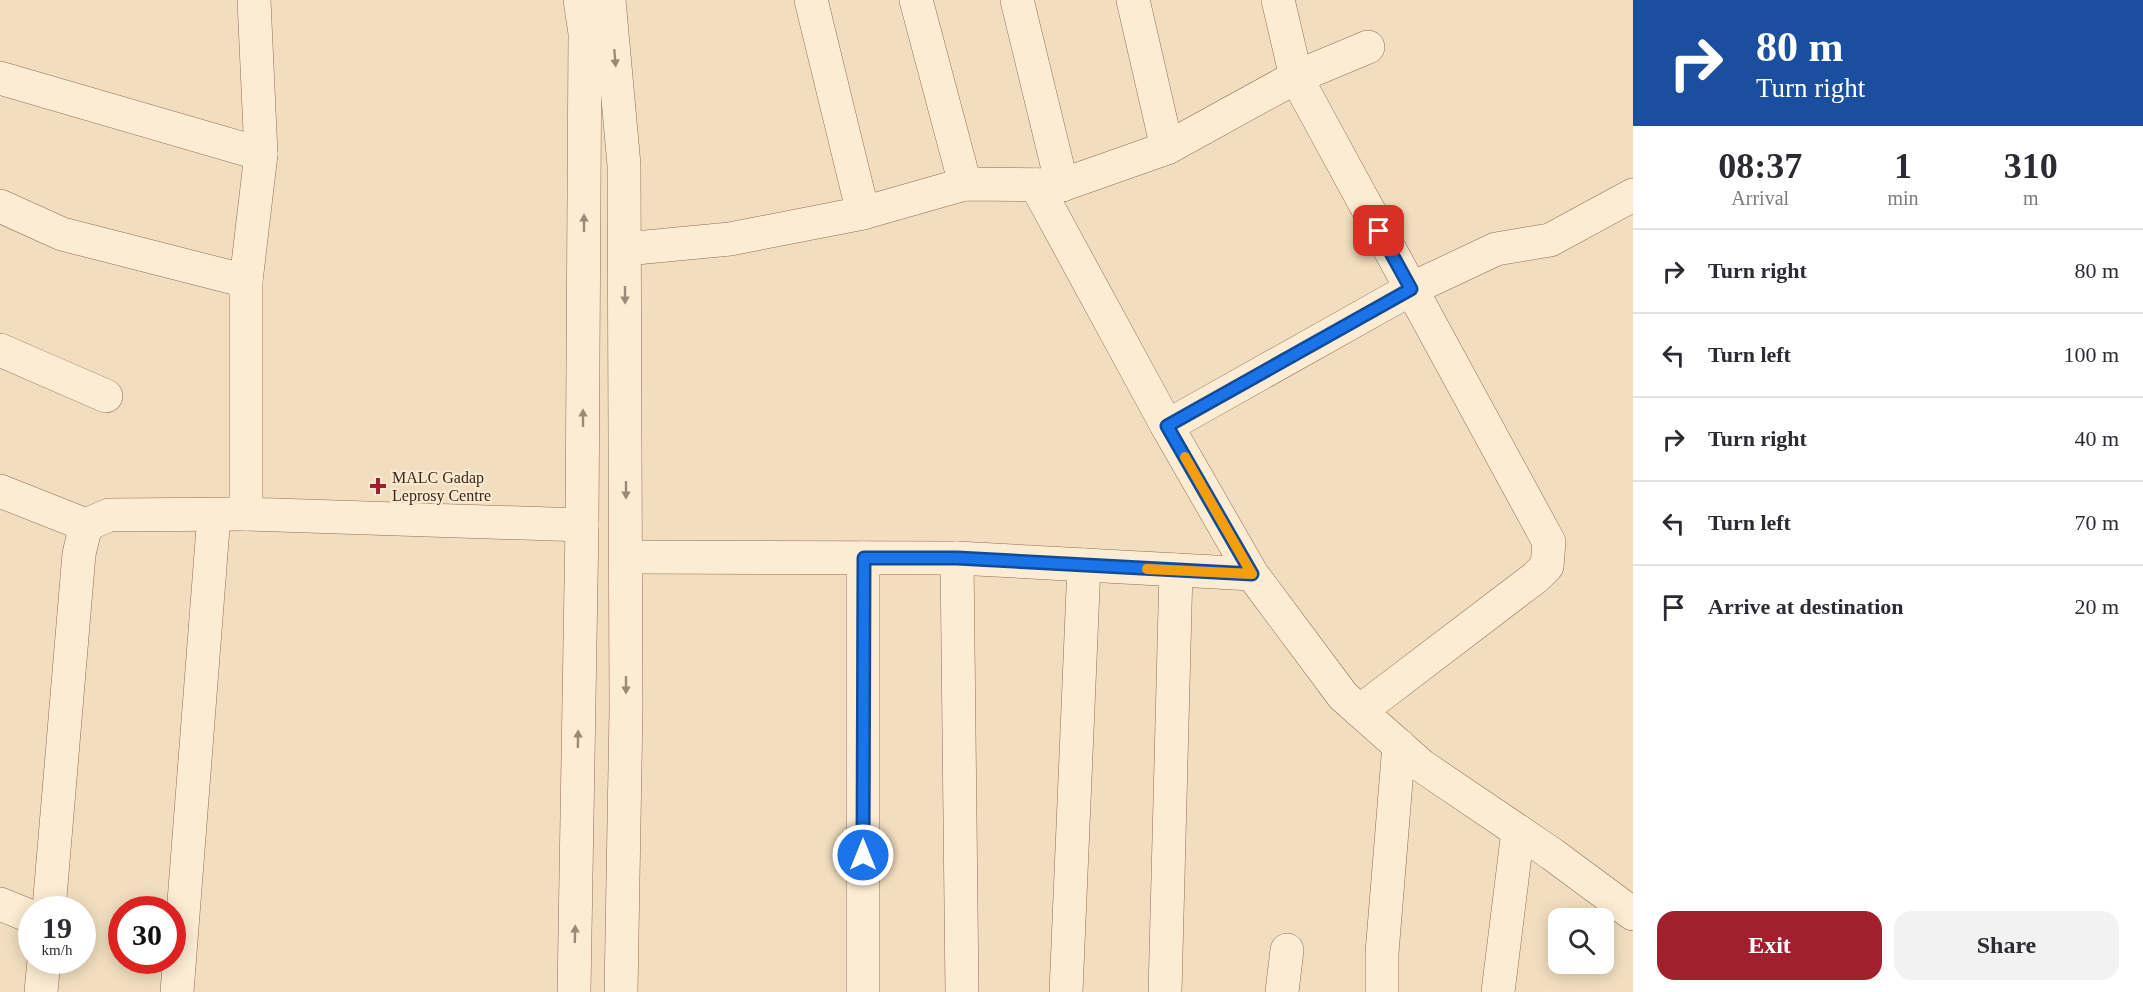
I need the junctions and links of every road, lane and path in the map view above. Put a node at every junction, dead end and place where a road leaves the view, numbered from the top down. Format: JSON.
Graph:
{"nodes":[{"id":1,"x":254,"y":0,"type":"edge"},
{"id":2,"x":580,"y":0,"type":"edge"},
{"id":3,"x":609,"y":0,"type":"edge"},
{"id":4,"x":811,"y":0,"type":"edge"},
{"id":5,"x":916,"y":0,"type":"edge"},
{"id":6,"x":1017,"y":0,"type":"edge"},
{"id":7,"x":1133,"y":0,"type":"edge"},
{"id":8,"x":1278,"y":0,"type":"edge"},
{"id":9,"x":1368,"y":48,"type":"dead end"},
{"id":10,"x":1296,"y":77,"type":"junction"},
{"id":11,"x":0,"y":78,"type":"edge"},
{"id":12,"x":1167,"y":148,"type":"junction"},
{"id":13,"x":261,"y":154,"type":"junction"},
{"id":14,"x":964,"y":184,"type":"junction"},
{"id":15,"x":1049,"y":185,"type":"junction"},
{"id":16,"x":1633,"y":195,"type":"edge"},
{"id":17,"x":0,"y":206,"type":"edge"},
{"id":18,"x":863,"y":213,"type":"junction"},
{"id":19,"x":625,"y":249,"type":"junction"},
{"id":20,"x":246,"y":281,"type":"junction"},
{"id":21,"x":1411,"y":289,"type":"junction"},
{"id":22,"x":0,"y":350,"type":"edge"},
{"id":23,"x":106,"y":396,"type":"dead end"},
{"id":24,"x":1167,"y":426,"type":"junction"},
{"id":25,"x":0,"y":491,"type":"edge"},
{"id":26,"x":230,"y":514,"type":"junction"},
{"id":27,"x":86,"y":525,"type":"junction"},
{"id":28,"x":582,"y":525,"type":"junction"},
{"id":29,"x":626,"y":557,"type":"junction"},
{"id":30,"x":864,"y":558,"type":"junction"},
{"id":31,"x":957,"y":558,"type":"junction"},
{"id":32,"x":1084,"y":565,"type":"junction"},
{"id":33,"x":1176,"y":570,"type":"junction"},
{"id":34,"x":1252,"y":574,"type":"junction"},
{"id":35,"x":1360,"y":711,"type":"junction"},
{"id":36,"x":1399,"y":745,"type":"junction"},
{"id":37,"x":1518,"y":831,"type":"junction"},
{"id":38,"x":50,"y":896,"type":"edge"},
{"id":39,"x":0,"y":904,"type":"edge"},
{"id":40,"x":18,"y":911,"type":"edge"},
{"id":41,"x":1633,"y":915,"type":"edge"},
{"id":42,"x":1287,"y":950,"type":"dead end"},
{"id":43,"x":43,"y":974,"type":"edge"},
{"id":44,"x":41,"y":992,"type":"edge"},
{"id":45,"x":177,"y":992,"type":"edge"},
{"id":46,"x":574,"y":992,"type":"edge"},
{"id":47,"x":621,"y":992,"type":"edge"},
{"id":48,"x":863,"y":992,"type":"edge"},
{"id":49,"x":962,"y":992,"type":"edge"},
{"id":50,"x":1066,"y":992,"type":"edge"},
{"id":51,"x":1166,"y":992,"type":"edge"},
{"id":52,"x":1281,"y":992,"type":"edge"},
{"id":53,"x":1382,"y":992,"type":"edge"},
{"id":54,"x":1498,"y":992,"type":"edge"}],
"edges":[{"from":1,"to":13,"type":"street"},
{"from":28,"to":2,"type":"street","one_way":true},
{"from":3,"to":19,"type":"street","one_way":true},
{"from":4,"to":18,"type":"street"},
{"from":5,"to":14,"type":"street"},
{"from":6,"to":15,"type":"street"},
{"from":7,"to":12,"type":"street"},
{"from":8,"to":10,"type":"street"},
{"from":9,"to":10,"type":"street"},
{"from":10,"to":12,"type":"street"},
{"from":10,"to":21,"type":"street"},
{"from":11,"to":13,"type":"street"},
{"from":12,"to":15,"type":"street"},
{"from":13,"to":20,"type":"street"},
{"from":14,"to":15,"type":"street"},
{"from":14,"to":18,"type":"street"},
{"from":15,"to":24,"type":"street"},
{"from":16,"to":21,"type":"street"},
{"from":17,"to":20,"type":"street"},
{"from":18,"to":19,"type":"street"},
{"from":19,"to":29,"type":"street","one_way":true},
{"from":20,"to":26,"type":"street"},
{"from":21,"to":24,"type":"street"},
{"from":21,"to":35,"type":"street"},
{"from":22,"to":23,"type":"street"},
{"from":24,"to":34,"type":"street"},
{"from":25,"to":27,"type":"street"},
{"from":26,"to":27,"type":"street"},
{"from":26,"to":28,"type":"street"},
{"from":26,"to":45,"type":"street"},
{"from":27,"to":38,"type":"street"},
{"from":46,"to":28,"type":"street","one_way":true},
{"from":29,"to":30,"type":"street"},
{"from":29,"to":47,"type":"street","one_way":true},
{"from":30,"to":31,"type":"street"},
{"from":30,"to":48,"type":"street"},
{"from":31,"to":32,"type":"street"},
{"from":31,"to":49,"type":"street"},
{"from":32,"to":33,"type":"street"},
{"from":32,"to":50,"type":"street"},
{"from":33,"to":34,"type":"street"},
{"from":33,"to":51,"type":"street"},
{"from":34,"to":35,"type":"street"},
{"from":35,"to":36,"type":"street"},
{"from":36,"to":37,"type":"street"},
{"from":36,"to":53,"type":"street"},
{"from":37,"to":41,"type":"street"},
{"from":37,"to":54,"type":"street"},
{"from":39,"to":40,"type":"street"},
{"from":42,"to":52,"type":"street"},
{"from":43,"to":44,"type":"street"}]}
